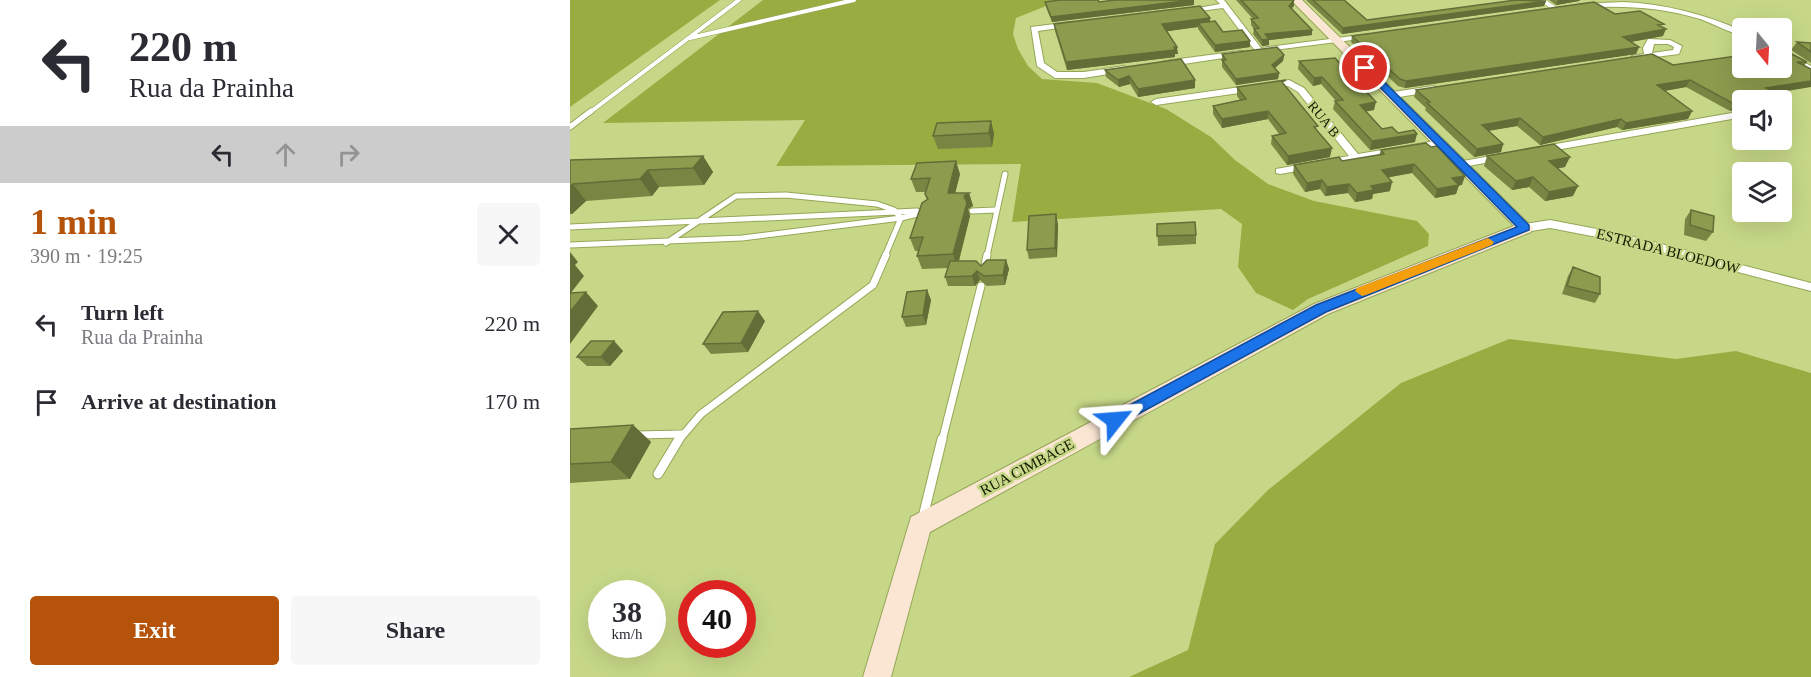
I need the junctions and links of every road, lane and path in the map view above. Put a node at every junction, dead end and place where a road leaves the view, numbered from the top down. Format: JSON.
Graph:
{"nodes":[{"id":1,"x":739,"y":0,"type":"edge"},
{"id":2,"x":854,"y":0,"type":"edge"},
{"id":3,"x":1296,"y":0,"type":"edge"},
{"id":4,"x":1542,"y":0,"type":"edge"},
{"id":5,"x":1222,"y":3,"type":"edge"},
{"id":6,"x":1573,"y":7,"type":"edge"},
{"id":7,"x":1560,"y":9,"type":"joint"},
{"id":8,"x":1180,"y":11,"type":"edge"},
{"id":9,"x":1547,"y":11,"type":"edge"},
{"id":10,"x":1079,"y":23,"type":"edge"},
{"id":11,"x":1732,"y":29,"type":"edge"},
{"id":12,"x":1383,"y":34,"type":"edge"},
{"id":13,"x":688,"y":38,"type":"junction"},
{"id":14,"x":1338,"y":40,"type":"junction"},
{"id":15,"x":1259,"y":50,"type":"junction"},
{"id":16,"x":1648,"y":56,"type":"edge"},
{"id":17,"x":1625,"y":59,"type":"edge"},
{"id":18,"x":1792,"y":59,"type":"edge"},
{"id":19,"x":1154,"y":65,"type":"edge"},
{"id":20,"x":1130,"y":68,"type":"edge"},
{"id":21,"x":1811,"y":69,"type":"edge"},
{"id":22,"x":1446,"y":87,"type":"edge"},
{"id":23,"x":1393,"y":95,"type":"junction"},
{"id":24,"x":1156,"y":102,"type":"dead end"},
{"id":25,"x":1732,"y":116,"type":"edge"},
{"id":26,"x":570,"y":127,"type":"edge"},
{"id":27,"x":1442,"y":143,"type":"junction"},
{"id":28,"x":1532,"y":152,"type":"edge"},
{"id":29,"x":1509,"y":156,"type":"edge"},
{"id":30,"x":1356,"y":158,"type":"junction"},
{"id":31,"x":1463,"y":164,"type":"junction"},
{"id":32,"x":1280,"y":171,"type":"dead end"},
{"id":33,"x":1005,"y":174,"type":"dead end"},
{"id":34,"x":894,"y":210,"type":"junction"},
{"id":35,"x":995,"y":210,"type":"junction"},
{"id":36,"x":972,"y":211,"type":"dead end"},
{"id":37,"x":901,"y":218,"type":"junction"},
{"id":38,"x":701,"y":222,"type":"junction"},
{"id":39,"x":570,"y":226,"type":"edge"},
{"id":40,"x":1524,"y":228,"type":"junction"},
{"id":41,"x":666,"y":243,"type":"junction"},
{"id":42,"x":570,"y":245,"type":"edge"},
{"id":43,"x":984,"y":270,"type":"edge"},
{"id":44,"x":981,"y":286,"type":"dead end"},
{"id":45,"x":1811,"y":286,"type":"edge"},
{"id":46,"x":682,"y":434,"type":"junction"},
{"id":47,"x":626,"y":435,"type":"edge"},
{"id":48,"x":658,"y":474,"type":"dead end"},
{"id":49,"x":920,"y":525,"type":"junction"},
{"id":50,"x":877,"y":677,"type":"edge"}],
"edges":[{"from":1,"to":13,"type":"lane"},
{"from":2,"to":13,"type":"lane"},
{"from":3,"to":14,"type":"street"},
{"from":4,"to":7,"type":"lane"},
{"from":5,"to":8,"type":"street"},
{"from":5,"to":15,"type":"street"},
{"from":6,"to":11,"type":"street"},
{"from":7,"to":9,"type":"street"},
{"from":10,"to":20,"type":"street"},
{"from":12,"to":14,"type":"street"},
{"from":13,"to":26,"type":"lane"},
{"from":14,"to":15,"type":"street"},
{"from":14,"to":23,"type":"street"},
{"from":15,"to":19,"type":"street"},
{"from":16,"to":17,"type":"street"},
{"from":18,"to":21,"type":"street"},
{"from":22,"to":23,"type":"street"},
{"from":23,"to":27,"type":"street"},
{"from":24,"to":30,"type":"street","name":"RUA B"},
{"from":25,"to":28,"type":"street"},
{"from":27,"to":30,"type":"street"},
{"from":27,"to":31,"type":"street"},
{"from":29,"to":31,"type":"street"},
{"from":30,"to":32,"type":"street"},
{"from":31,"to":40,"type":"street"},
{"from":33,"to":35,"type":"lane"},
{"from":34,"to":37,"type":"lane"},
{"from":34,"to":37,"type":"lane"},
{"from":34,"to":38,"type":"lane"},
{"from":34,"to":38,"type":"lane"},
{"from":35,"to":36,"type":"lane"},
{"from":35,"to":43,"type":"lane"},
{"from":37,"to":41,"type":"lane"},
{"from":37,"to":46,"type":"lane"},
{"from":38,"to":39,"type":"lane"},
{"from":38,"to":41,"type":"lane"},
{"from":40,"to":45,"type":"street","name":"ESTRADA BLOEDOW"},
{"from":40,"to":49,"type":"street","name":"RUA CIMBAGE"},
{"from":41,"to":42,"type":"lane"},
{"from":44,"to":49,"type":"lane"},
{"from":46,"to":47,"type":"lane"},
{"from":46,"to":48,"type":"lane"},
{"from":49,"to":50,"type":"street"}]}
